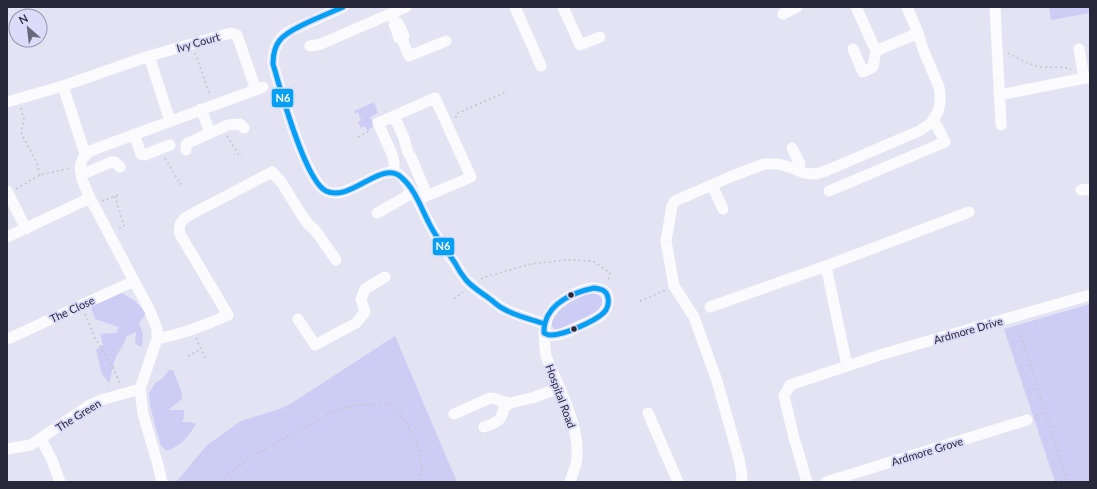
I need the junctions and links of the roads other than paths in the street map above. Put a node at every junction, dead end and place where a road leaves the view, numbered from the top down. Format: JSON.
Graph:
{"nodes":[{"id":1,"x":344,"y":7,"type":"edge"},
{"id":2,"x":406,"y":7,"type":"edge"},
{"id":3,"x":515,"y":7,"type":"edge"},
{"id":4,"x":563,"y":7,"type":"edge"},
{"id":5,"x":797,"y":7,"type":"edge"},
{"id":6,"x":856,"y":7,"type":"edge"},
{"id":7,"x":907,"y":7,"type":"edge"},
{"id":8,"x":995,"y":7,"type":"edge"},
{"id":9,"x":783,"y":14,"type":"dead end"},
{"id":10,"x":394,"y":18,"type":"junction"},
{"id":11,"x":918,"y":33,"type":"junction"},
{"id":12,"x":600,"y":37,"type":"dead end"},
{"id":13,"x":446,"y":41,"type":"dead end"},
{"id":14,"x":310,"y":46,"type":"dead end"},
{"id":15,"x":853,"y":49,"type":"dead end"},
{"id":16,"x":1079,"y":49,"type":"dead end"},
{"id":17,"x":876,"y":51,"type":"junction"},
{"id":18,"x":149,"y":56,"type":"junction"},
{"id":19,"x":541,"y":66,"type":"dead end"},
{"id":20,"x":1086,"y":74,"type":"edge"},
{"id":21,"x":63,"y":86,"type":"junction"},
{"id":22,"x":1000,"y":95,"type":"junction"},
{"id":23,"x":7,"y":102,"type":"edge"},
{"id":24,"x":202,"y":109,"type":"junction"},
{"id":25,"x":394,"y":116,"type":"junction"},
{"id":26,"x":170,"y":121,"type":"junction"},
{"id":27,"x":932,"y":121,"type":"junction"},
{"id":28,"x":1001,"y":125,"type":"dead end"},
{"id":29,"x":244,"y":128,"type":"dead end"},
{"id":30,"x":210,"y":133,"type":"junction"},
{"id":31,"x":134,"y":134,"type":"junction"},
{"id":32,"x":165,"y":147,"type":"road end"},
{"id":33,"x":792,"y":148,"type":"dead end"},
{"id":34,"x":186,"y":150,"type":"dead end"},
{"id":35,"x":85,"y":154,"type":"junction"},
{"id":36,"x":120,"y":167,"type":"dead end"},
{"id":37,"x":797,"y":170,"type":"junction"},
{"id":38,"x":831,"y":170,"type":"junction"},
{"id":39,"x":80,"y":171,"type":"junction"},
{"id":40,"x":394,"y":172,"type":"junction"},
{"id":41,"x":712,"y":185,"type":"junction"},
{"id":42,"x":8,"y":192,"type":"edge"},
{"id":43,"x":414,"y":195,"type":"junction"},
{"id":44,"x":428,"y":196,"type":"junction"},
{"id":45,"x":92,"y":202,"type":"junction"},
{"id":46,"x":724,"y":209,"type":"dead end"},
{"id":47,"x":377,"y":212,"type":"dead end"},
{"id":48,"x":968,"y":212,"type":"dead end"},
{"id":49,"x":26,"y":229,"type":"junction"},
{"id":50,"x":7,"y":238,"type":"edge"},
{"id":51,"x":336,"y":260,"type":"dead end"},
{"id":52,"x":826,"y":266,"type":"junction"},
{"id":53,"x":385,"y":277,"type":"dead end"},
{"id":54,"x":134,"y":281,"type":"junction"},
{"id":55,"x":1090,"y":294,"type":"edge"},
{"id":56,"x":710,"y":307,"type":"dead end"},
{"id":57,"x":298,"y":319,"type":"dead end"},
{"id":58,"x":545,"y":328,"type":"junction"},
{"id":59,"x":11,"y":339,"type":"edge"},
{"id":60,"x":157,"y":339,"type":"junction"},
{"id":61,"x":847,"y":366,"type":"junction"},
{"id":62,"x":558,"y":388,"type":"junction"},
{"id":63,"x":140,"y":390,"type":"junction"},
{"id":64,"x":510,"y":403,"type":"junction"},
{"id":65,"x":648,"y":413,"type":"dead end"},
{"id":66,"x":454,"y":414,"type":"dead end"},
{"id":67,"x":1027,"y":420,"type":"dead end"},
{"id":68,"x":484,"y":427,"type":"dead end"},
{"id":69,"x":41,"y":439,"type":"junction"},
{"id":70,"x":7,"y":449,"type":"edge"},
{"id":71,"x":60,"y":482,"type":"edge"},
{"id":72,"x":162,"y":482,"type":"edge"},
{"id":73,"x":570,"y":482,"type":"edge"},
{"id":74,"x":678,"y":482,"type":"edge"},
{"id":75,"x":741,"y":482,"type":"edge"},
{"id":76,"x":807,"y":482,"type":"edge"},
{"id":77,"x":826,"y":482,"type":"edge"}],
"edges":[{"from":1,"to":40,"type":"street"},
{"from":2,"to":10,"type":"street"},
{"from":3,"to":19,"type":"street"},
{"from":4,"to":12,"type":"street"},
{"from":5,"to":9,"type":"street"},
{"from":6,"to":17,"type":"street"},
{"from":7,"to":11,"type":"street"},
{"from":8,"to":22,"type":"street"},
{"from":10,"to":13,"type":"street"},
{"from":10,"to":14,"type":"street"},
{"from":11,"to":17,"type":"street"},
{"from":11,"to":27,"type":"street"},
{"from":15,"to":17,"type":"street"},
{"from":16,"to":20,"type":"street"},
{"from":18,"to":21,"type":"street","name":"Ivy Court"},
{"from":18,"to":24,"type":"street","name":"Ivy Court"},
{"from":18,"to":26,"type":"street"},
{"from":20,"to":22,"type":"street"},
{"from":21,"to":23,"type":"street","name":"Ivy Court"},
{"from":21,"to":35,"type":"street"},
{"from":22,"to":28,"type":"street"},
{"from":24,"to":26,"type":"street","name":"Ivy Court"},
{"from":24,"to":30,"type":"street"},
{"from":25,"to":40,"type":"street"},
{"from":25,"to":44,"type":"street"},
{"from":25,"to":44,"type":"street"},
{"from":26,"to":31,"type":"street","name":"Ivy Court"},
{"from":27,"to":38,"type":"street"},
{"from":27,"to":38,"type":"street"},
{"from":29,"to":30,"type":"street"},
{"from":30,"to":34,"type":"street"},
{"from":31,"to":32,"type":"street"},
{"from":31,"to":35,"type":"street","name":"Ivy Court"},
{"from":33,"to":37,"type":"street"},
{"from":35,"to":39,"type":"street"},
{"from":36,"to":39,"type":"street"},
{"from":37,"to":38,"type":"street"},
{"from":37,"to":41,"type":"street"},
{"from":39,"to":45,"type":"street"},
{"from":40,"to":43,"type":"street"},
{"from":41,"to":46,"type":"street"},
{"from":41,"to":75,"type":"street"},
{"from":42,"to":49,"type":"street"},
{"from":43,"to":44,"type":"street"},
{"from":43,"to":47,"type":"street"},
{"from":43,"to":58,"type":"street"},
{"from":45,"to":49,"type":"street"},
{"from":45,"to":54,"type":"street"},
{"from":48,"to":52,"type":"street"},
{"from":49,"to":50,"type":"street"},
{"from":51,"to":60,"type":"street"},
{"from":52,"to":56,"type":"street"},
{"from":52,"to":61,"type":"street"},
{"from":53,"to":57,"type":"street"},
{"from":54,"to":59,"type":"street","name":"The Close"},
{"from":54,"to":60,"type":"street"},
{"from":55,"to":61,"type":"street","name":"Ardmore Drive"},
{"from":58,"to":58,"type":"street"},
{"from":58,"to":62,"type":"street","name":"Hospital Road"},
{"from":60,"to":63,"type":"street"},
{"from":61,"to":76,"type":"street","name":"Ardmore Drive"},
{"from":62,"to":64,"type":"street"},
{"from":62,"to":73,"type":"street","name":"Hospital Road"},
{"from":63,"to":69,"type":"street","name":"The Green"},
{"from":63,"to":72,"type":"street"},
{"from":64,"to":66,"type":"street"},
{"from":64,"to":68,"type":"street"},
{"from":65,"to":74,"type":"street"},
{"from":67,"to":77,"type":"street","name":"Ardmore Grove"},
{"from":69,"to":70,"type":"street","name":"The Green"},
{"from":69,"to":71,"type":"street"}]}
